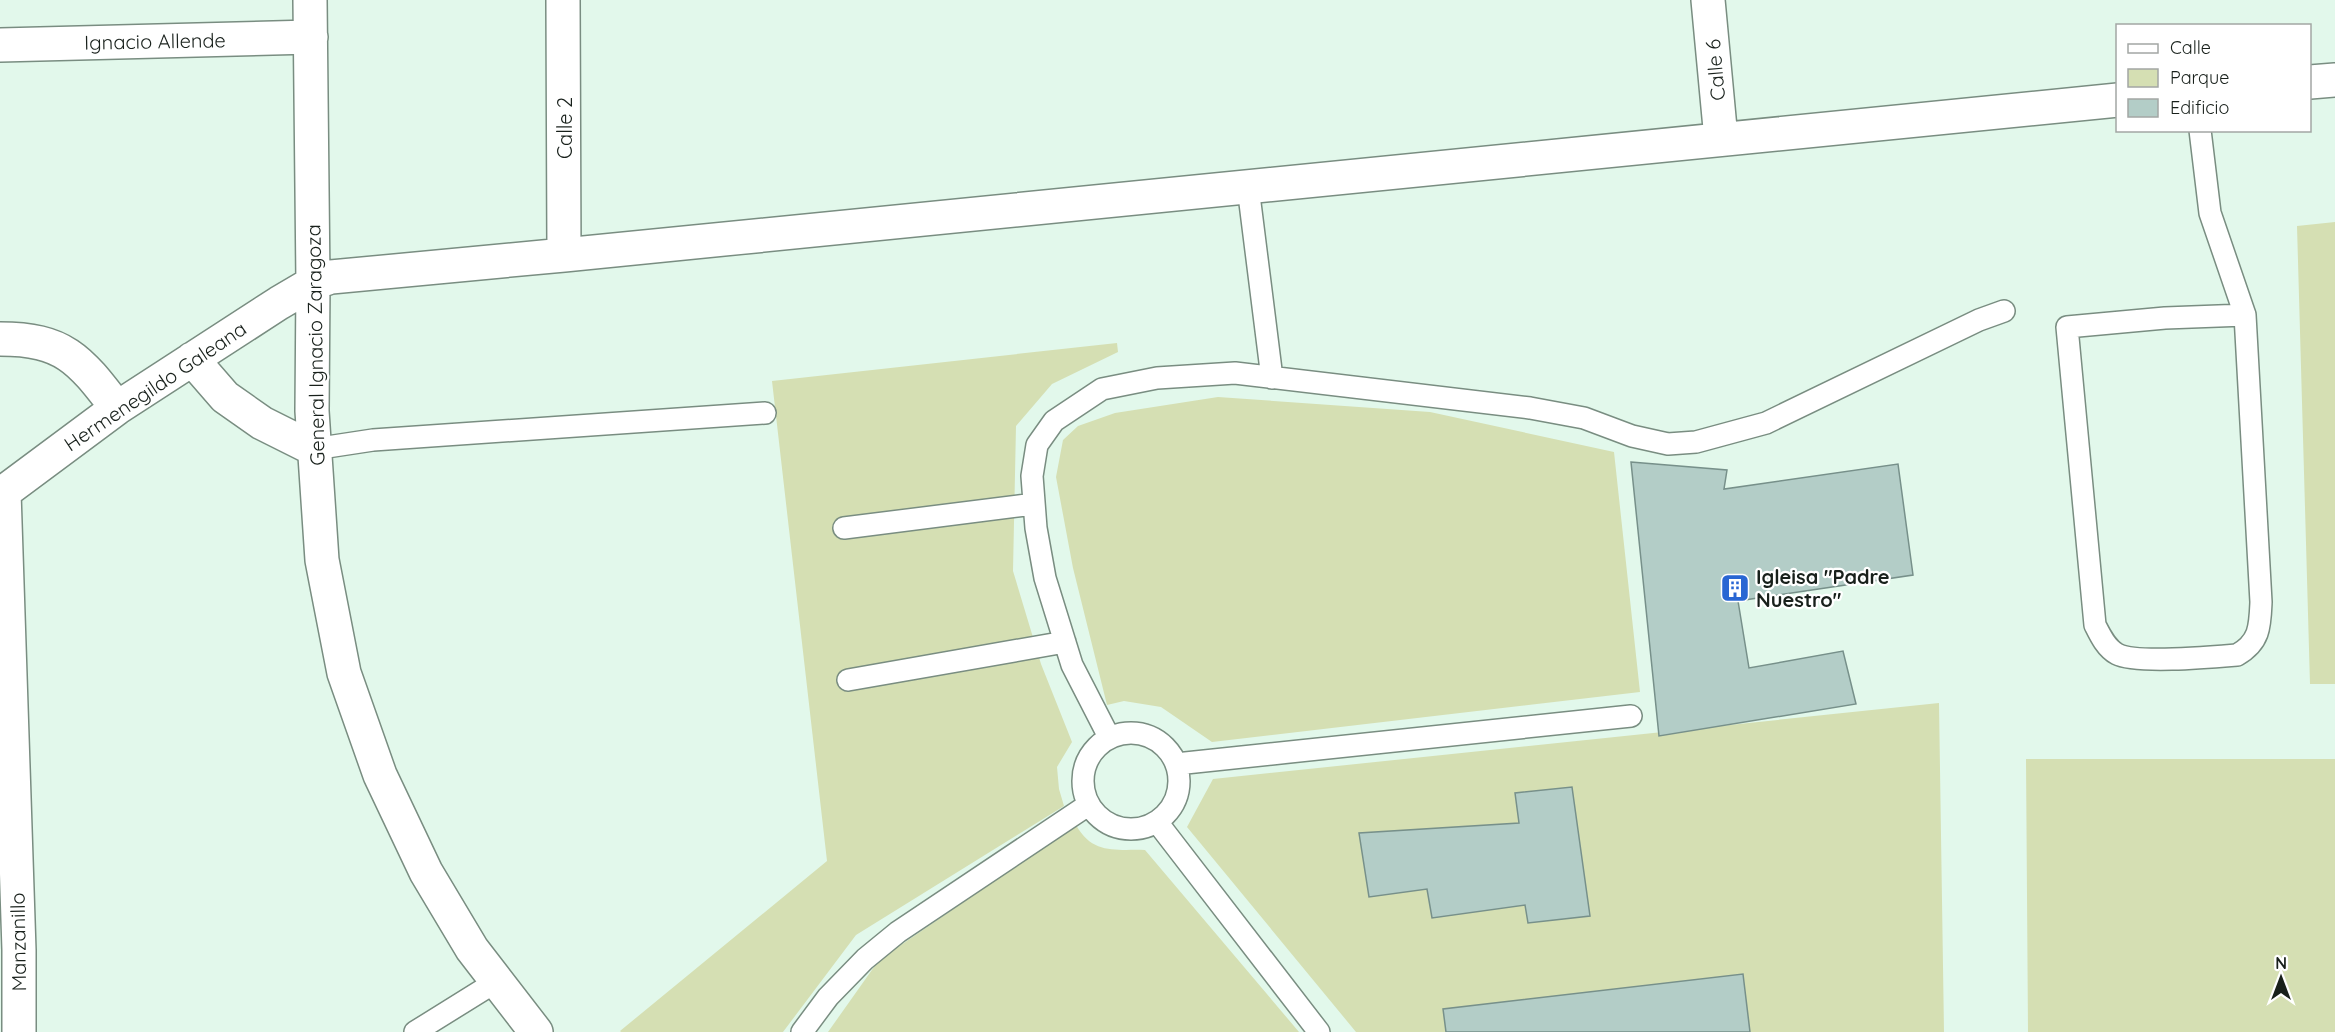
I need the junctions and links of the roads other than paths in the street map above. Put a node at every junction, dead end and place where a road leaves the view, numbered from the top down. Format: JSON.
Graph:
{"nodes":[{"id":1,"x":310,"y":0,"type":"edge"},
{"id":2,"x":563,"y":0,"type":"edge"},
{"id":3,"x":1708,"y":0,"type":"edge"},
{"id":4,"x":311,"y":37,"type":"junction"},
{"id":5,"x":0,"y":45,"type":"edge"},
{"id":6,"x":2335,"y":80,"type":"edge"},
{"id":7,"x":2311,"y":82,"type":"edge"},
{"id":8,"x":2116,"y":100,"type":"edge"},
{"id":9,"x":2200,"y":132,"type":"edge"},
{"id":10,"x":1721,"y":140,"type":"junction"},
{"id":11,"x":1248,"y":187,"type":"junction"},
{"id":12,"x":564,"y":255,"type":"junction"},
{"id":13,"x":313,"y":283,"type":"junction"},
{"id":14,"x":2004,"y":311,"type":"dead end"},
{"id":15,"x":2245,"y":315,"type":"junction"},
{"id":16,"x":0,"y":339,"type":"edge"},
{"id":17,"x":192,"y":359,"type":"junction"},
{"id":18,"x":1272,"y":378,"type":"junction"},
{"id":19,"x":117,"y":408,"type":"junction"},
{"id":20,"x":765,"y":413,"type":"dead end"},
{"id":21,"x":314,"y":449,"type":"junction"},
{"id":22,"x":2,"y":494,"type":"edge"},
{"id":23,"x":1034,"y":504,"type":"junction"},
{"id":24,"x":844,"y":528,"type":"dead end"},
{"id":25,"x":1065,"y":642,"type":"junction"},
{"id":26,"x":848,"y":680,"type":"dead end"},
{"id":27,"x":1631,"y":716,"type":"dead end"},
{"id":28,"x":1109,"y":737,"type":"junction"},
{"id":29,"x":1176,"y":764,"type":"junction"},
{"id":30,"x":1088,"y":805,"type":"junction"},
{"id":31,"x":1158,"y":822,"type":"junction"},
{"id":32,"x":10,"y":954,"type":"edge"},
{"id":33,"x":497,"y":981,"type":"junction"},
{"id":34,"x":19,"y":1032,"type":"edge"},
{"id":35,"x":415,"y":1032,"type":"edge"},
{"id":36,"x":536,"y":1032,"type":"edge"},
{"id":37,"x":802,"y":1032,"type":"edge"},
{"id":38,"x":1319,"y":1032,"type":"edge"}],
"edges":[{"from":1,"to":4,"type":"street","name":"General Ignacio Zaragoza"},
{"from":2,"to":12,"type":"street","name":"Calle 2"},
{"from":3,"to":10,"type":"street","name":"Calle 6"},
{"from":4,"to":5,"type":"street","name":"Ignacio Allende"},
{"from":4,"to":13,"type":"street","name":"General Ignacio Zaragoza"},
{"from":6,"to":7,"type":"street"},
{"from":8,"to":10,"type":"street","name":"Hermenegildo Galeana"},
{"from":9,"to":15,"type":"lane"},
{"from":10,"to":11,"type":"street","name":"Hermenegildo Galeana"},
{"from":11,"to":12,"type":"street","name":"Hermenegildo Galeana"},
{"from":11,"to":18,"type":"lane"},
{"from":12,"to":13,"type":"street","name":"Hermenegildo Galeana"},
{"from":13,"to":17,"type":"street","name":"Hermenegildo Galeana"},
{"from":13,"to":21,"type":"street","name":"General Ignacio Zaragoza"},
{"from":14,"to":18,"type":"lane"},
{"from":15,"to":15,"type":"lane"},
{"from":16,"to":19,"type":"street"},
{"from":17,"to":19,"type":"street","name":"Hermenegildo Galeana"},
{"from":17,"to":21,"type":"street"},
{"from":18,"to":23,"type":"lane"},
{"from":19,"to":22,"type":"street","name":"Hermenegildo Galeana"},
{"from":20,"to":21,"type":"lane"},
{"from":21,"to":33,"type":"street","name":"General Ignacio Zaragoza"},
{"from":22,"to":32,"type":"street","name":"Manzanillo"},
{"from":23,"to":24,"type":"lane"},
{"from":23,"to":25,"type":"lane"},
{"from":25,"to":26,"type":"lane"},
{"from":25,"to":28,"type":"lane"},
{"from":27,"to":29,"type":"lane"},
{"from":28,"to":29,"type":"lane"},
{"from":28,"to":30,"type":"lane"},
{"from":29,"to":31,"type":"lane"},
{"from":30,"to":31,"type":"lane"},
{"from":30,"to":37,"type":"lane"},
{"from":31,"to":38,"type":"lane"},
{"from":32,"to":34,"type":"street","name":"Manzanillo"},
{"from":33,"to":35,"type":"lane"},
{"from":33,"to":36,"type":"street","name":"General Ignacio Zaragoza"}]}
